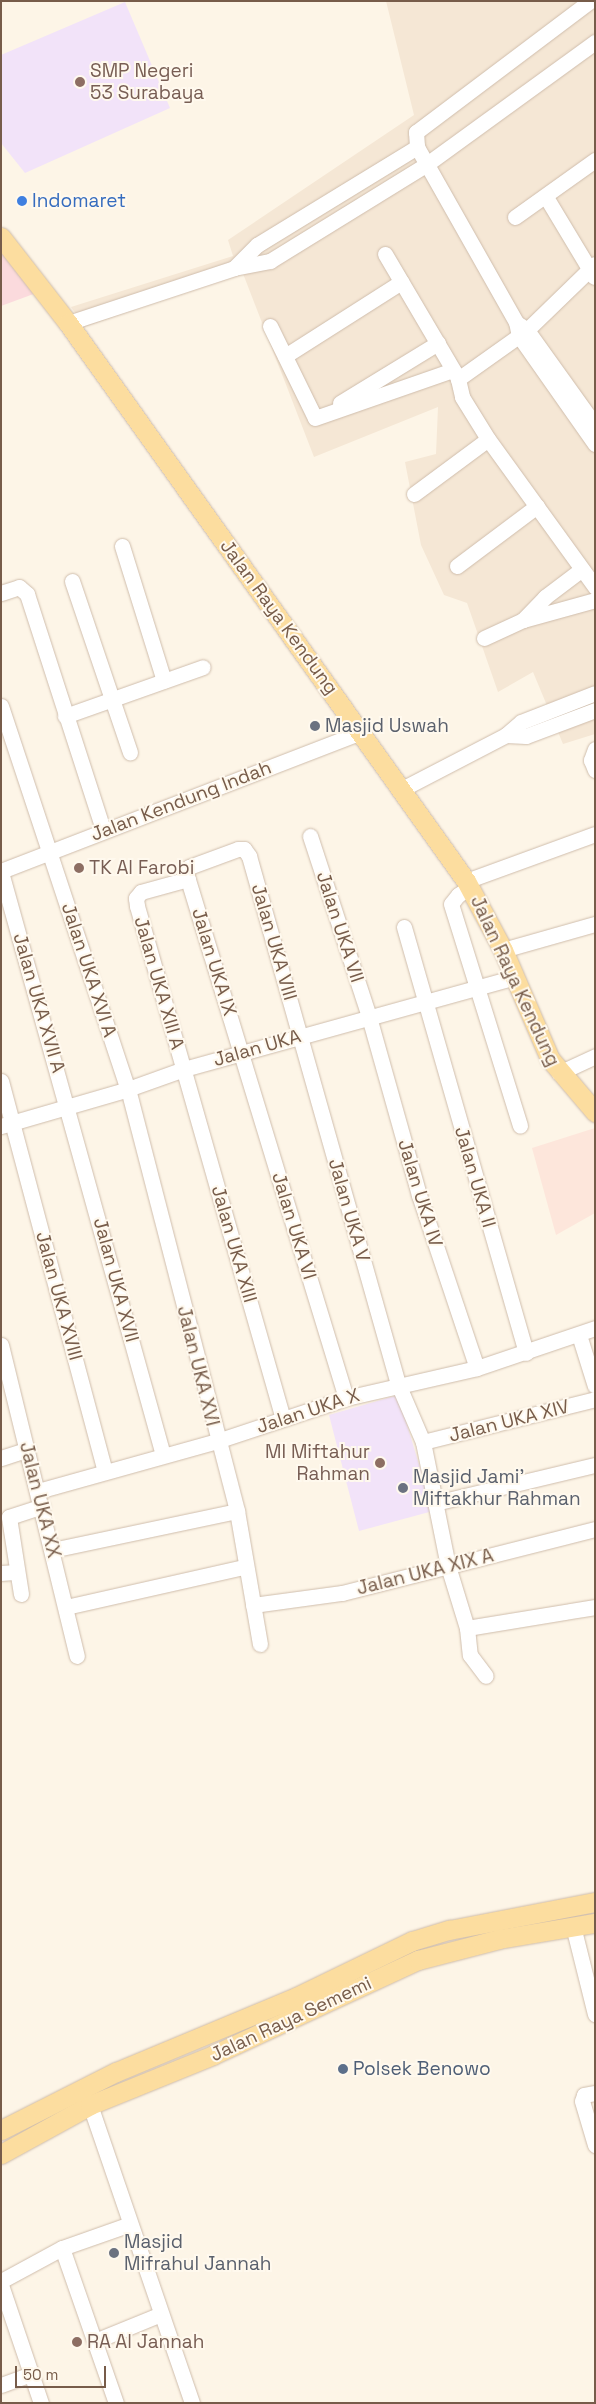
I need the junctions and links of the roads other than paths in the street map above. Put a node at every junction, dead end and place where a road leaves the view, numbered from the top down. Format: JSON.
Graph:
{"nodes":[{"id":1,"x":590,"y":1,"type":"edge"},
{"id":2,"x":595,"y":42,"type":"edge"},
{"id":3,"x":417,"y":147,"type":"junction"},
{"id":4,"x":595,"y":160,"type":"edge"},
{"id":5,"x":427,"y":164,"type":"junction"},
{"id":6,"x":546,"y":197,"type":"junction"},
{"id":7,"x":515,"y":217,"type":"dead end"},
{"id":8,"x":1,"y":237,"type":"edge"},
{"id":9,"x":385,"y":254,"type":"dead end"},
{"id":10,"x":234,"y":268,"type":"junction"},
{"id":11,"x":591,"y":274,"type":"edge"},
{"id":12,"x":401,"y":282,"type":"junction"},
{"id":13,"x":68,"y":322,"type":"junction"},
{"id":14,"x":270,"y":326,"type":"dead end"},
{"id":15,"x":521,"y":329,"type":"junction"},
{"id":16,"x":438,"y":343,"type":"junction"},
{"id":17,"x":285,"y":356,"type":"junction"},
{"id":18,"x":456,"y":374,"type":"junction"},
{"id":19,"x":315,"y":418,"type":"junction"},
{"id":20,"x":595,"y":425,"type":"edge"},
{"id":21,"x":488,"y":440,"type":"junction"},
{"id":22,"x":595,"y":444,"type":"edge"},
{"id":23,"x":414,"y":494,"type":"dead end"},
{"id":24,"x":537,"y":506,"type":"junction"},
{"id":25,"x":122,"y":546,"type":"dead end"},
{"id":26,"x":457,"y":566,"type":"dead end"},
{"id":27,"x":582,"y":569,"type":"junction"},
{"id":28,"x":72,"y":581,"type":"dead end"},
{"id":29,"x":595,"y":587,"type":"edge"},
{"id":30,"x":1,"y":593,"type":"edge"},
{"id":31,"x":595,"y":600,"type":"edge"},
{"id":32,"x":523,"y":620,"type":"junction"},
{"id":33,"x":484,"y":638,"type":"dead end"},
{"id":34,"x":203,"y":667,"type":"dead end"},
{"id":35,"x":164,"y":681,"type":"junction"},
{"id":36,"x":595,"y":693,"type":"edge"},
{"id":37,"x":111,"y":700,"type":"junction"},
{"id":38,"x":1,"y":706,"type":"edge"},
{"id":39,"x":595,"y":710,"type":"edge"},
{"id":40,"x":65,"y":716,"type":"junction"},
{"id":41,"x":362,"y":732,"type":"junction"},
{"id":42,"x":506,"y":734,"type":"junction"},
{"id":43,"x":130,"y":752,"type":"dead end"},
{"id":44,"x":402,"y":789,"type":"junction"},
{"id":45,"x":103,"y":830,"type":"junction"},
{"id":46,"x":595,"y":834,"type":"edge"},
{"id":47,"x":310,"y":836,"type":"dead end"},
{"id":48,"x":51,"y":851,"type":"junction"},
{"id":49,"x":1,"y":872,"type":"edge"},
{"id":50,"x":187,"y":875,"type":"junction"},
{"id":51,"x":468,"y":884,"type":"junction"},
{"id":52,"x":595,"y":924,"type":"edge"},
{"id":53,"x":404,"y":928,"type":"dead end"},
{"id":54,"x":503,"y":950,"type":"junction"},
{"id":55,"x":515,"y":977,"type":"junction"},
{"id":56,"x":480,"y":987,"type":"junction"},
{"id":57,"x":425,"y":1002,"type":"junction"},
{"id":58,"x":369,"y":1017,"type":"junction"},
{"id":59,"x":301,"y":1036,"type":"junction"},
{"id":60,"x":242,"y":1053,"type":"junction"},
{"id":61,"x":595,"y":1056,"type":"edge"},
{"id":62,"x":184,"y":1069,"type":"junction"},
{"id":63,"x":559,"y":1073,"type":"junction"},
{"id":64,"x":1,"y":1081,"type":"edge"},
{"id":65,"x":128,"y":1089,"type":"junction"},
{"id":66,"x":69,"y":1106,"type":"junction"},
{"id":67,"x":595,"y":1112,"type":"edge"},
{"id":68,"x":7,"y":1124,"type":"edge"},
{"id":69,"x":520,"y":1126,"type":"dead end"},
{"id":70,"x":595,"y":1328,"type":"edge"},
{"id":71,"x":579,"y":1335,"type":"junction"},
{"id":72,"x":1,"y":1345,"type":"edge"},
{"id":73,"x":526,"y":1353,"type":"junction"},
{"id":74,"x":477,"y":1368,"type":"junction"},
{"id":75,"x":398,"y":1384,"type":"junction"},
{"id":76,"x":595,"y":1386,"type":"edge"},
{"id":77,"x":346,"y":1398,"type":"junction"},
{"id":78,"x":595,"y":1399,"type":"edge"},
{"id":79,"x":283,"y":1419,"type":"junction"},
{"id":80,"x":217,"y":1441,"type":"junction"},
{"id":81,"x":423,"y":1442,"type":"junction"},
{"id":82,"x":28,"y":1449,"type":"junction"},
{"id":83,"x":163,"y":1455,"type":"junction"},
{"id":84,"x":1,"y":1458,"type":"edge"},
{"id":85,"x":595,"y":1465,"type":"edge"},
{"id":86,"x":105,"y":1471,"type":"junction"},
{"id":87,"x":40,"y":1499,"type":"junction"},
{"id":88,"x":435,"y":1503,"type":"junction"},
{"id":89,"x":237,"y":1511,"type":"junction"},
{"id":90,"x":595,"y":1530,"type":"edge"},
{"id":91,"x":52,"y":1550,"type":"junction"},
{"id":92,"x":448,"y":1566,"type":"junction"},
{"id":93,"x":244,"y":1567,"type":"junction"},
{"id":94,"x":17,"y":1572,"type":"junction"},
{"id":95,"x":1,"y":1573,"type":"edge"},
{"id":96,"x":21,"y":1594,"type":"dead end"},
{"id":97,"x":253,"y":1605,"type":"junction"},
{"id":98,"x":66,"y":1607,"type":"junction"},
{"id":99,"x":595,"y":1607,"type":"edge"},
{"id":100,"x":467,"y":1628,"type":"junction"},
{"id":101,"x":260,"y":1644,"type":"dead end"},
{"id":102,"x":78,"y":1656,"type":"dead end"},
{"id":103,"x":486,"y":1676,"type":"dead end"},
{"id":104,"x":595,"y":1902,"type":"edge"},
{"id":105,"x":595,"y":1923,"type":"edge"},
{"id":106,"x":573,"y":1926,"type":"junction"},
{"id":107,"x":497,"y":1930,"type":"junction"},
{"id":108,"x":595,"y":2014,"type":"edge"},
{"id":109,"x":595,"y":2093,"type":"edge"},
{"id":110,"x":90,"y":2105,"type":"junction"},
{"id":111,"x":1,"y":2130,"type":"edge"},
{"id":112,"x":595,"y":2145,"type":"edge"},
{"id":113,"x":1,"y":2154,"type":"edge"},
{"id":114,"x":130,"y":2224,"type":"junction"},
{"id":115,"x":62,"y":2248,"type":"junction"},
{"id":116,"x":1,"y":2281,"type":"edge"},
{"id":117,"x":1,"y":2285,"type":"edge"},
{"id":118,"x":161,"y":2314,"type":"junction"},
{"id":119,"x":94,"y":2341,"type":"junction"},
{"id":120,"x":31,"y":2374,"type":"junction"},
{"id":121,"x":1,"y":2386,"type":"edge"},
{"id":122,"x":41,"y":2403,"type":"edge"},
{"id":123,"x":116,"y":2403,"type":"edge"},
{"id":124,"x":192,"y":2403,"type":"edge"}],
"edges":[{"from":1,"to":3,"type":"street"},
{"from":2,"to":5,"type":"street"},
{"from":3,"to":5,"type":"street"},
{"from":3,"to":10,"type":"street"},
{"from":4,"to":6,"type":"street"},
{"from":5,"to":10,"type":"street"},
{"from":5,"to":15,"type":"street"},
{"from":6,"to":7,"type":"street"},
{"from":6,"to":11,"type":"street"},
{"from":8,"to":13,"type":"main road","name":"Jalan Raya Kendung"},
{"from":9,"to":12,"type":"street"},
{"from":10,"to":13,"type":"street"},
{"from":11,"to":15,"type":"street"},
{"from":12,"to":16,"type":"street"},
{"from":12,"to":17,"type":"street"},
{"from":13,"to":41,"type":"main road","name":"Jalan Raya Kendung"},
{"from":14,"to":17,"type":"street"},
{"from":15,"to":18,"type":"street"},
{"from":15,"to":20,"type":"street"},
{"from":15,"to":22,"type":"street"},
{"from":16,"to":18,"type":"street"},
{"from":16,"to":19,"type":"street"},
{"from":17,"to":19,"type":"street"},
{"from":18,"to":19,"type":"street"},
{"from":18,"to":21,"type":"street"},
{"from":21,"to":23,"type":"street"},
{"from":21,"to":24,"type":"street"},
{"from":24,"to":26,"type":"street"},
{"from":24,"to":27,"type":"street"},
{"from":25,"to":35,"type":"street"},
{"from":27,"to":29,"type":"street"},
{"from":27,"to":32,"type":"street"},
{"from":28,"to":37,"type":"street"},
{"from":30,"to":40,"type":"street"},
{"from":31,"to":32,"type":"street"},
{"from":32,"to":33,"type":"street"},
{"from":34,"to":35,"type":"street"},
{"from":35,"to":37,"type":"street"},
{"from":36,"to":42,"type":"street"},
{"from":37,"to":40,"type":"street"},
{"from":37,"to":43,"type":"street"},
{"from":38,"to":48,"type":"street","name":"Jalan UKA XVI A"},
{"from":39,"to":42,"type":"street"},
{"from":40,"to":45,"type":"street"},
{"from":41,"to":44,"type":"main road","name":"Jalan Raya Kendung"},
{"from":41,"to":45,"type":"street","name":"Jalan Kendung Indah"},
{"from":42,"to":44,"type":"street"},
{"from":44,"to":51,"type":"main road","name":"Jalan Raya Kendung"},
{"from":45,"to":48,"type":"street","name":"Jalan Kendung Indah"},
{"from":46,"to":51,"type":"street"},
{"from":47,"to":58,"type":"street","name":"Jalan UKA VII"},
{"from":48,"to":49,"type":"street","name":"Jalan Kendung Indah"},
{"from":48,"to":65,"type":"street","name":"Jalan UKA XVI A"},
{"from":49,"to":66,"type":"street","name":"Jalan UKA XVII A"},
{"from":50,"to":59,"type":"street","name":"Jalan UKA VIII"},
{"from":50,"to":60,"type":"street","name":"Jalan UKA IX"},
{"from":50,"to":62,"type":"street","name":"Jalan UKA XIII A"},
{"from":51,"to":54,"type":"main road","name":"Jalan Raya Kendung"},
{"from":51,"to":56,"type":"street"},
{"from":52,"to":54,"type":"street"},
{"from":53,"to":57,"type":"street","name":"Jalan UKA II"},
{"from":54,"to":55,"type":"main road","name":"Jalan Raya Kendung"},
{"from":55,"to":56,"type":"street","name":"Jalan UKA"},
{"from":55,"to":63,"type":"main road","name":"Jalan Raya Kendung"},
{"from":56,"to":57,"type":"street","name":"Jalan UKA"},
{"from":56,"to":69,"type":"street"},
{"from":57,"to":58,"type":"street","name":"Jalan UKA"},
{"from":57,"to":73,"type":"street","name":"Jalan UKA II"},
{"from":58,"to":59,"type":"street","name":"Jalan UKA"},
{"from":58,"to":74,"type":"street","name":"Jalan UKA IV"},
{"from":59,"to":60,"type":"street","name":"Jalan UKA"},
{"from":59,"to":75,"type":"street","name":"Jalan UKA V"},
{"from":60,"to":62,"type":"street","name":"Jalan UKA"},
{"from":60,"to":77,"type":"street","name":"Jalan UKA VI"},
{"from":61,"to":63,"type":"street"},
{"from":62,"to":65,"type":"street","name":"Jalan UKA"},
{"from":62,"to":79,"type":"street","name":"Jalan UKA XIII"},
{"from":63,"to":67,"type":"main road","name":"Jalan Raya Kendung"},
{"from":64,"to":68,"type":"street","name":"Jalan UKA XVIII"},
{"from":65,"to":66,"type":"street","name":"Jalan UKA"},
{"from":65,"to":80,"type":"street","name":"Jalan UKA XVI"},
{"from":66,"to":68,"type":"street","name":"Jalan UKA"},
{"from":66,"to":83,"type":"street","name":"Jalan UKA XVII"},
{"from":68,"to":86,"type":"street","name":"Jalan UKA XVIII"},
{"from":70,"to":71,"type":"street","name":"Jalan UKA X"},
{"from":71,"to":73,"type":"street","name":"Jalan UKA X"},
{"from":71,"to":76,"type":"street"},
{"from":72,"to":82,"type":"street","name":"Jalan UKA XX"},
{"from":73,"to":74,"type":"street","name":"Jalan UKA X"},
{"from":74,"to":75,"type":"street","name":"Jalan UKA X"},
{"from":75,"to":77,"type":"street","name":"Jalan UKA X"},
{"from":75,"to":81,"type":"street","name":"Jalan UKA V"},
{"from":77,"to":79,"type":"street","name":"Jalan UKA X"},
{"from":78,"to":81,"type":"street","name":"Jalan UKA XIV"},
{"from":79,"to":80,"type":"street","name":"Jalan UKA X"},
{"from":80,"to":83,"type":"street","name":"Jalan UKA X"},
{"from":80,"to":89,"type":"street","name":"Jalan UKA XVI"},
{"from":81,"to":88,"type":"street","name":"Jalan UKA V"},
{"from":82,"to":84,"type":"street"},
{"from":82,"to":87,"type":"street","name":"Jalan UKA XX"},
{"from":83,"to":86,"type":"street","name":"Jalan UKA X"},
{"from":85,"to":88,"type":"street"},
{"from":86,"to":87,"type":"street","name":"Jalan UKA X"},
{"from":87,"to":91,"type":"street","name":"Jalan UKA XX"},
{"from":87,"to":94,"type":"street","name":"Jalan UKA X"},
{"from":88,"to":92,"type":"street","name":"Jalan UKA V"},
{"from":89,"to":91,"type":"street"},
{"from":89,"to":93,"type":"street","name":"Jalan UKA XVI"},
{"from":90,"to":92,"type":"street","name":"Jalan UKA XIX A"},
{"from":91,"to":98,"type":"street","name":"Jalan UKA XX"},
{"from":92,"to":97,"type":"street","name":"Jalan UKA XIX A"},
{"from":92,"to":100,"type":"street","name":"Jalan UKA V"},
{"from":93,"to":97,"type":"street","name":"Jalan UKA XVI"},
{"from":93,"to":98,"type":"street"},
{"from":94,"to":95,"type":"street"},
{"from":94,"to":96,"type":"street"},
{"from":97,"to":101,"type":"street","name":"Jalan UKA XVI"},
{"from":98,"to":102,"type":"street","name":"Jalan UKA XX"},
{"from":99,"to":100,"type":"street"},
{"from":100,"to":103,"type":"street","name":"Jalan UKA V"},
{"from":104,"to":107,"type":"main road","name":"Jalan Raya Sememi"},
{"from":105,"to":106,"type":"main road","name":"Jalan Raya Sememi"},
{"from":106,"to":107,"type":"main road","name":"Jalan Raya Sememi"},
{"from":106,"to":108,"type":"street"},
{"from":107,"to":110,"type":"main road","name":"Jalan Raya Sememi"},
{"from":107,"to":111,"type":"main road","name":"Jalan Raya Sememi"},
{"from":109,"to":112,"type":"street"},
{"from":110,"to":113,"type":"main road","name":"Jalan Raya Sememi"},
{"from":110,"to":114,"type":"street"},
{"from":114,"to":115,"type":"street"},
{"from":114,"to":118,"type":"street"},
{"from":115,"to":116,"type":"street"},
{"from":115,"to":119,"type":"street"},
{"from":117,"to":120,"type":"street"},
{"from":118,"to":119,"type":"street"},
{"from":118,"to":124,"type":"street"},
{"from":119,"to":123,"type":"street"},
{"from":120,"to":121,"type":"street"},
{"from":120,"to":122,"type":"street"}]}
